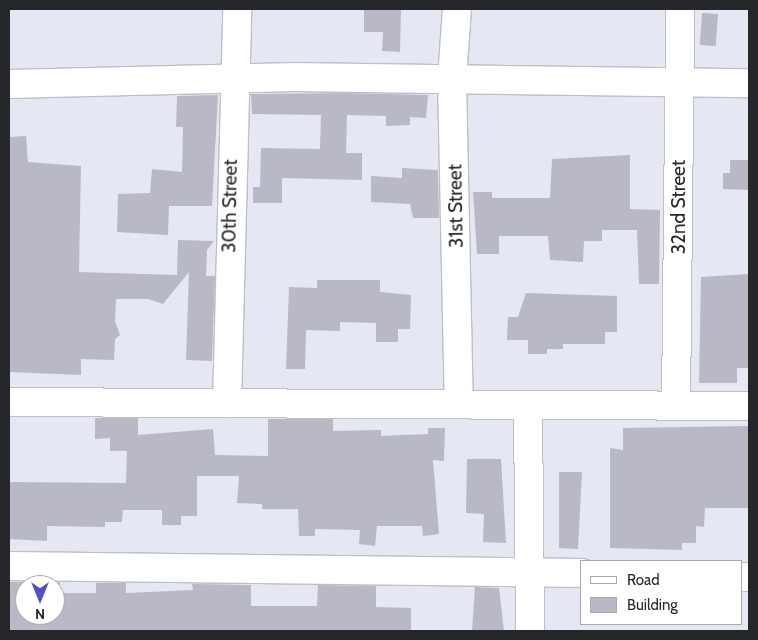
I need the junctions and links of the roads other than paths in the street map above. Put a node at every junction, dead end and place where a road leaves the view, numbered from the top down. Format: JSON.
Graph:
{"nodes":[{"id":1,"x":237,"y":9,"type":"edge"},
{"id":2,"x":457,"y":9,"type":"edge"},
{"id":3,"x":680,"y":9,"type":"edge"},
{"id":4,"x":452,"y":79,"type":"junction"},
{"id":5,"x":233,"y":80,"type":"junction"},
{"id":6,"x":680,"y":83,"type":"junction"},
{"id":7,"x":749,"y":83,"type":"edge"},
{"id":8,"x":9,"y":84,"type":"edge"},
{"id":9,"x":9,"y":402,"type":"edge"},
{"id":10,"x":227,"y":403,"type":"junction"},
{"id":11,"x":459,"y":404,"type":"junction"},
{"id":12,"x":528,"y":405,"type":"junction"},
{"id":13,"x":676,"y":406,"type":"junction"},
{"id":14,"x":749,"y":406,"type":"edge"},
{"id":15,"x":9,"y":566,"type":"edge"},
{"id":16,"x":529,"y":571,"type":"junction"},
{"id":17,"x":580,"y":573,"type":"edge"},
{"id":18,"x":530,"y":631,"type":"edge"}],
"edges":[{"from":1,"to":5,"type":"street","name":"30th Street"},
{"from":2,"to":4,"type":"street","name":"31st Street"},
{"from":3,"to":6,"type":"street","name":"32nd Street"},
{"from":4,"to":5,"type":"street"},
{"from":4,"to":6,"type":"street"},
{"from":4,"to":11,"type":"street","name":"31st Street"},
{"from":5,"to":8,"type":"street"},
{"from":5,"to":10,"type":"street","name":"30th Street"},
{"from":6,"to":7,"type":"street"},
{"from":6,"to":13,"type":"street","name":"32nd Street"},
{"from":9,"to":10,"type":"street"},
{"from":10,"to":11,"type":"street"},
{"from":11,"to":12,"type":"street"},
{"from":12,"to":13,"type":"street"},
{"from":12,"to":16,"type":"street"},
{"from":13,"to":14,"type":"street"},
{"from":15,"to":16,"type":"street"},
{"from":16,"to":17,"type":"street"},
{"from":16,"to":18,"type":"street"}]}
